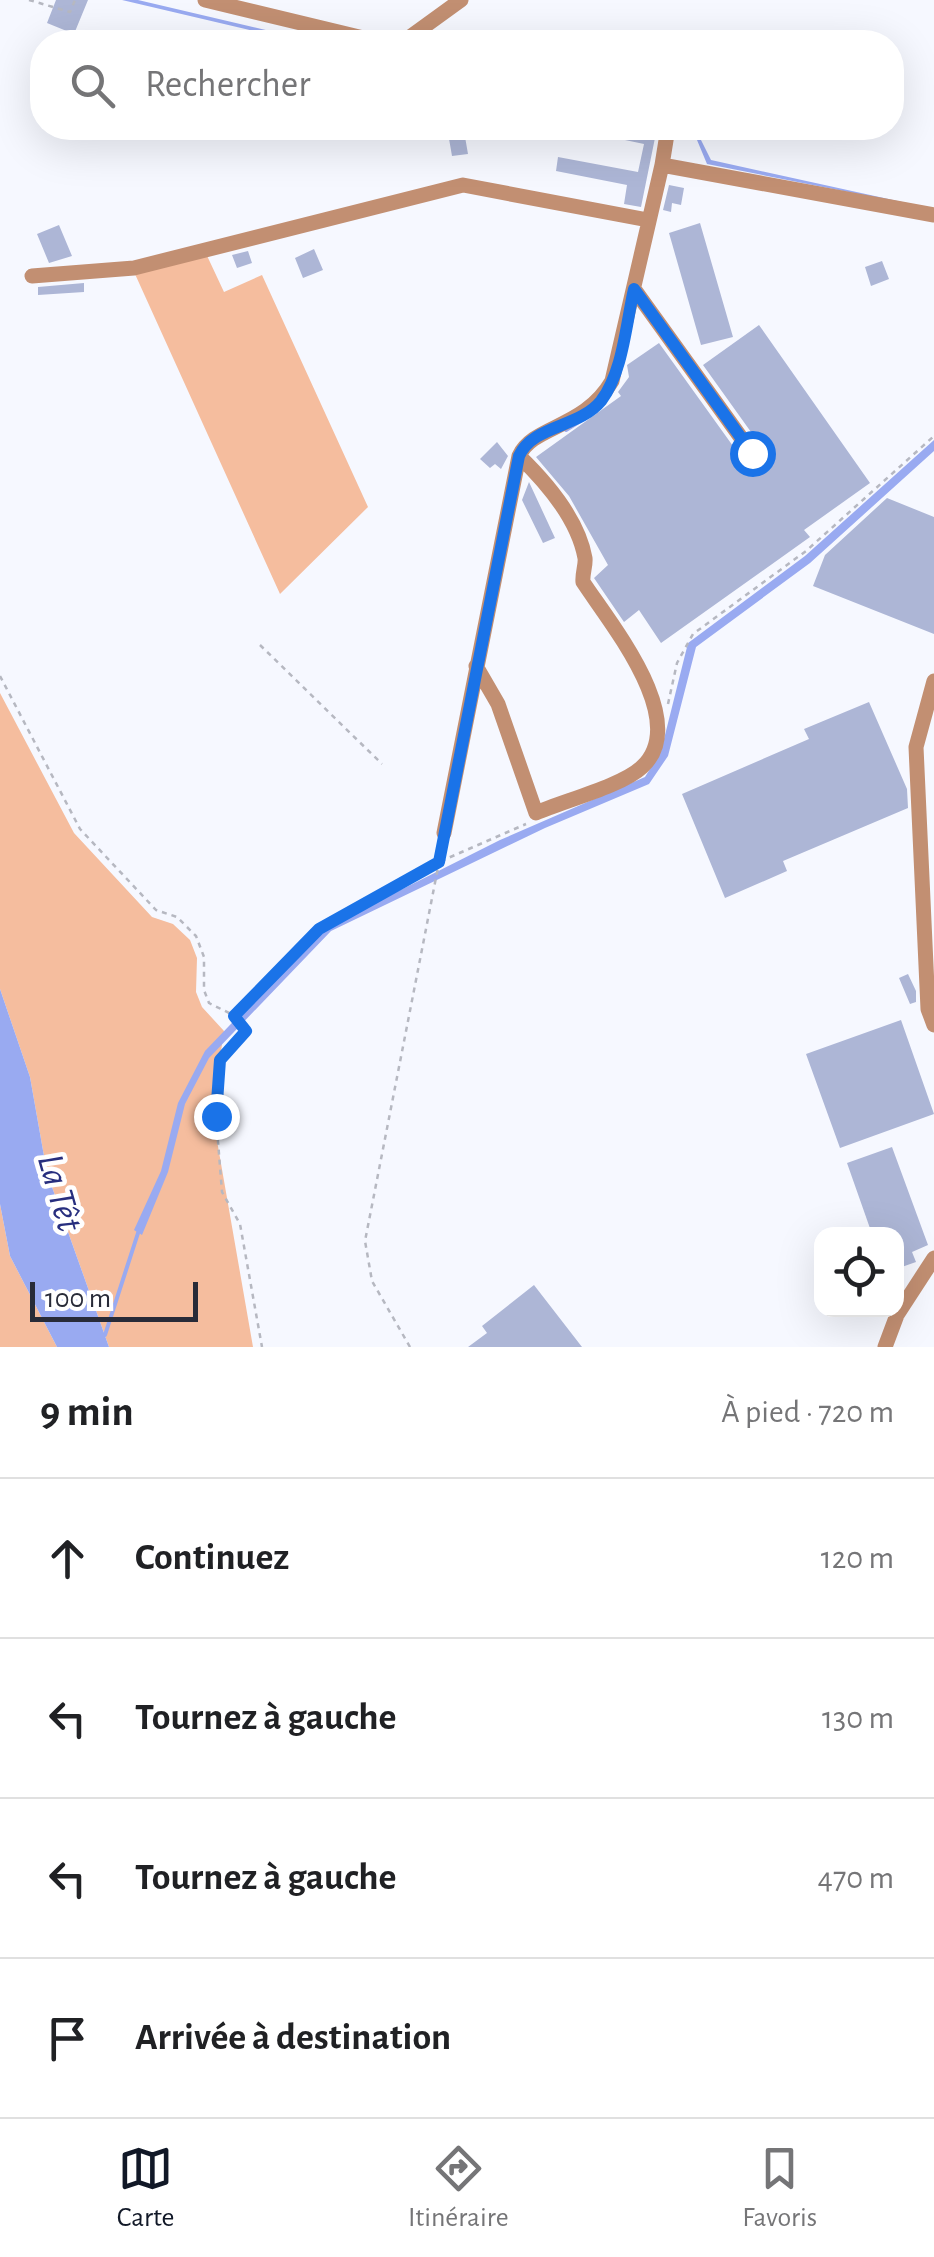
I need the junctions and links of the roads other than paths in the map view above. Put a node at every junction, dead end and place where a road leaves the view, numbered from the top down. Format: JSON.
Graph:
{"nodes":[{"id":1,"x":205,"y":0,"type":"edge"},
{"id":2,"x":461,"y":0,"type":"edge"},
{"id":3,"x":330,"y":30,"type":"edge"},
{"id":4,"x":420,"y":30,"type":"edge"},
{"id":5,"x":666,"y":140,"type":"edge"},
{"id":6,"x":662,"y":165,"type":"junction"},
{"id":7,"x":934,"y":215,"type":"edge"},
{"id":8,"x":648,"y":220,"type":"junction"},
{"id":9,"x":32,"y":276,"type":"dead end"},
{"id":10,"x":634,"y":289,"type":"junction"},
{"id":11,"x":752,"y":453,"type":"dead end"},
{"id":12,"x":519,"y":456,"type":"junction"},
{"id":13,"x":476,"y":666,"type":"junction"},
{"id":14,"x":934,"y":681,"type":"edge"},
{"id":15,"x":444,"y":833,"type":"road end"},
{"id":16,"x":934,"y":1026,"type":"edge"},
{"id":17,"x":934,"y":1258,"type":"edge"},
{"id":18,"x":885,"y":1347,"type":"edge"}],
"edges":[{"from":1,"to":3,"type":"street"},
{"from":2,"to":4,"type":"street"},
{"from":5,"to":6,"type":"street"},
{"from":6,"to":7,"type":"street"},
{"from":6,"to":8,"type":"street"},
{"from":8,"to":9,"type":"street"},
{"from":8,"to":10,"type":"street"},
{"from":10,"to":11,"type":"street"},
{"from":10,"to":12,"type":"street"},
{"from":12,"to":13,"type":"street"},
{"from":12,"to":13,"type":"street"},
{"from":13,"to":15,"type":"street"},
{"from":14,"to":16,"type":"street"},
{"from":17,"to":18,"type":"street"}]}
